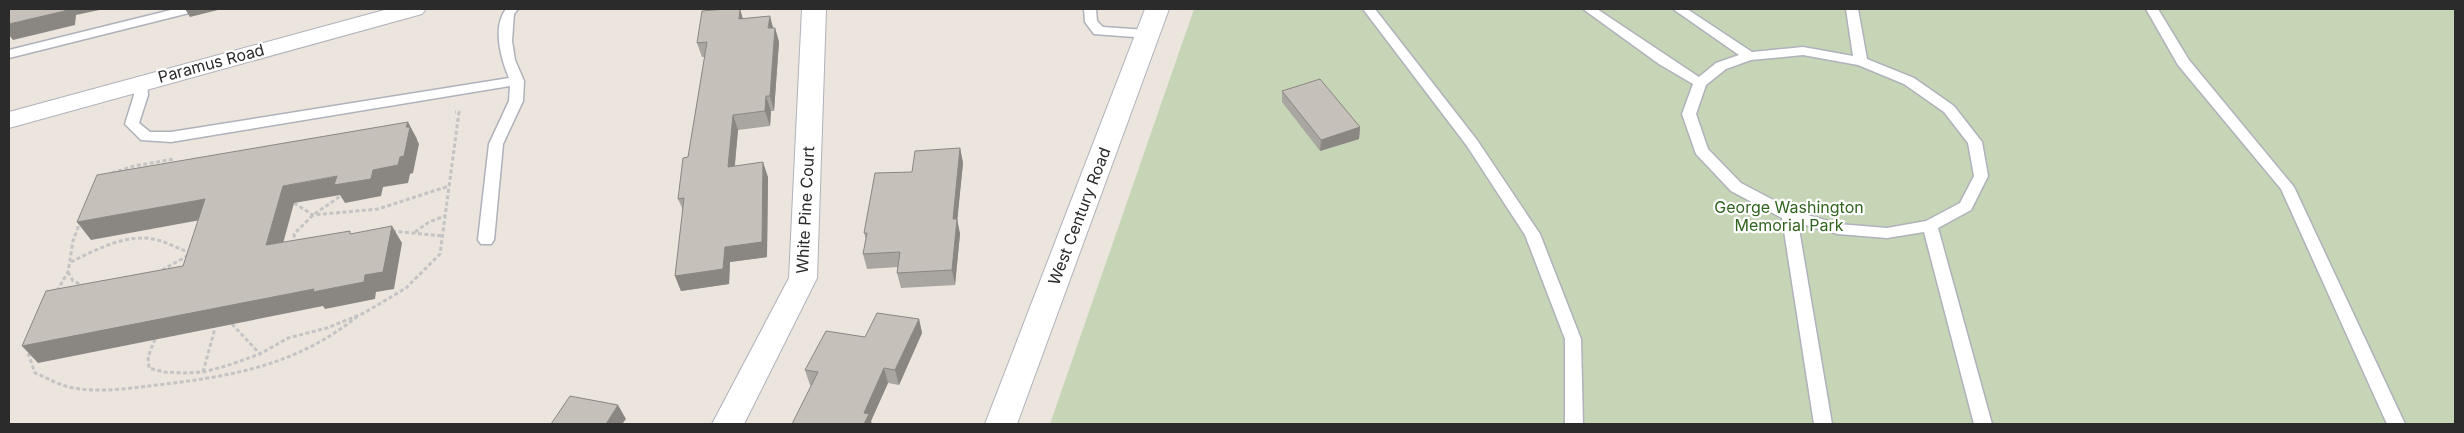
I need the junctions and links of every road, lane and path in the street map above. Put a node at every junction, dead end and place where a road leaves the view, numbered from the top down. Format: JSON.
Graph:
{"nodes":[{"id":1,"x":189,"y":9,"type":"edge"},
{"id":2,"x":512,"y":9,"type":"edge"},
{"id":3,"x":814,"y":9,"type":"edge"},
{"id":4,"x":1090,"y":9,"type":"edge"},
{"id":5,"x":1369,"y":9,"type":"edge"},
{"id":6,"x":1589,"y":9,"type":"edge"},
{"id":7,"x":1679,"y":9,"type":"edge"},
{"id":8,"x":1852,"y":9,"type":"edge"},
{"id":9,"x":2152,"y":9,"type":"edge"},
{"id":10,"x":402,"y":11,"type":"edge"},
{"id":11,"x":1152,"y":21,"type":"edge"},
{"id":12,"x":9,"y":54,"type":"edge"},
{"id":13,"x":1749,"y":56,"type":"junction"},
{"id":14,"x":1861,"y":62,"type":"junction"},
{"id":15,"x":517,"y":81,"type":"junction"},
{"id":16,"x":140,"y":82,"type":"junction"},
{"id":17,"x":1700,"y":83,"type":"junction"},
{"id":18,"x":449,"y":113,"type":"dead end"},
{"id":19,"x":9,"y":120,"type":"edge"},
{"id":20,"x":181,"y":158,"type":"dead end"},
{"id":21,"x":109,"y":175,"type":"edge"},
{"id":22,"x":449,"y":186,"type":"junction"},
{"id":23,"x":342,"y":195,"type":"edge"},
{"id":24,"x":294,"y":203,"type":"edge"},
{"id":25,"x":313,"y":215,"type":"junction"},
{"id":26,"x":1789,"y":215,"type":"junction"},
{"id":27,"x":82,"y":216,"type":"edge"},
{"id":28,"x":445,"y":216,"type":"junction"},
{"id":29,"x":1930,"y":226,"type":"junction"},
{"id":30,"x":390,"y":231,"type":"edge"},
{"id":31,"x":415,"y":232,"type":"junction"},
{"id":32,"x":443,"y":236,"type":"junction"},
{"id":33,"x":486,"y":240,"type":"dead end"},
{"id":34,"x":297,"y":250,"type":"edge"},
{"id":35,"x":71,"y":263,"type":"junction"},
{"id":36,"x":68,"y":272,"type":"junction"},
{"id":37,"x":158,"y":274,"type":"edge"},
{"id":38,"x":88,"y":287,"type":"edge"},
{"id":39,"x":53,"y":299,"type":"edge"},
{"id":40,"x":359,"y":315,"type":"junction"},
{"id":41,"x":232,"y":324,"type":"edge"},
{"id":42,"x":215,"y":328,"type":"edge"},
{"id":43,"x":155,"y":339,"type":"edge"},
{"id":44,"x":30,"y":343,"type":"edge"},
{"id":45,"x":260,"y":354,"type":"junction"},
{"id":46,"x":203,"y":372,"type":"junction"},
{"id":47,"x":728,"y":424,"type":"edge"},
{"id":48,"x":1001,"y":424,"type":"edge"},
{"id":49,"x":1574,"y":424,"type":"edge"},
{"id":50,"x":1823,"y":424,"type":"edge"},
{"id":51,"x":1983,"y":424,"type":"edge"},
{"id":52,"x":2396,"y":424,"type":"edge"}],
"edges":[{"from":1,"to":12,"type":"lane"},
{"from":2,"to":15,"type":"lane"},
{"from":3,"to":47,"type":"main road","name":"White Pine Court"},
{"from":4,"to":11,"type":"lane"},
{"from":5,"to":49,"type":"lane"},
{"from":6,"to":17,"type":"lane"},
{"from":7,"to":13,"type":"lane"},
{"from":8,"to":14,"type":"lane"},
{"from":9,"to":52,"type":"lane"},
{"from":10,"to":16,"type":"main road","name":"Paramus Road"},
{"from":11,"to":48,"type":"main road","name":"West Century Road"},
{"from":13,"to":14,"type":"lane"},
{"from":13,"to":17,"type":"lane"},
{"from":14,"to":29,"type":"lane"},
{"from":15,"to":16,"type":"lane"},
{"from":15,"to":33,"type":"lane"},
{"from":16,"to":19,"type":"main road","name":"Paramus Road"},
{"from":17,"to":26,"type":"lane"},
{"from":18,"to":22,"type":"path"},
{"from":20,"to":21,"type":"path"},
{"from":22,"to":25,"type":"path"},
{"from":22,"to":28,"type":"path"},
{"from":23,"to":25,"type":"path"},
{"from":24,"to":25,"type":"path"},
{"from":25,"to":34,"type":"path"},
{"from":26,"to":29,"type":"lane"},
{"from":26,"to":50,"type":"lane"},
{"from":27,"to":35,"type":"path"},
{"from":28,"to":31,"type":"path"},
{"from":28,"to":32,"type":"path"},
{"from":29,"to":51,"type":"lane"},
{"from":30,"to":31,"type":"path"},
{"from":31,"to":32,"type":"path"},
{"from":32,"to":40,"type":"path"},
{"from":35,"to":36,"type":"path"},
{"from":35,"to":37,"type":"path"},
{"from":36,"to":38,"type":"path"},
{"from":36,"to":39,"type":"path"},
{"from":40,"to":44,"type":"path"},
{"from":40,"to":45,"type":"path"},
{"from":41,"to":45,"type":"path"},
{"from":42,"to":46,"type":"path"},
{"from":43,"to":46,"type":"path"},
{"from":45,"to":46,"type":"path"}]}
